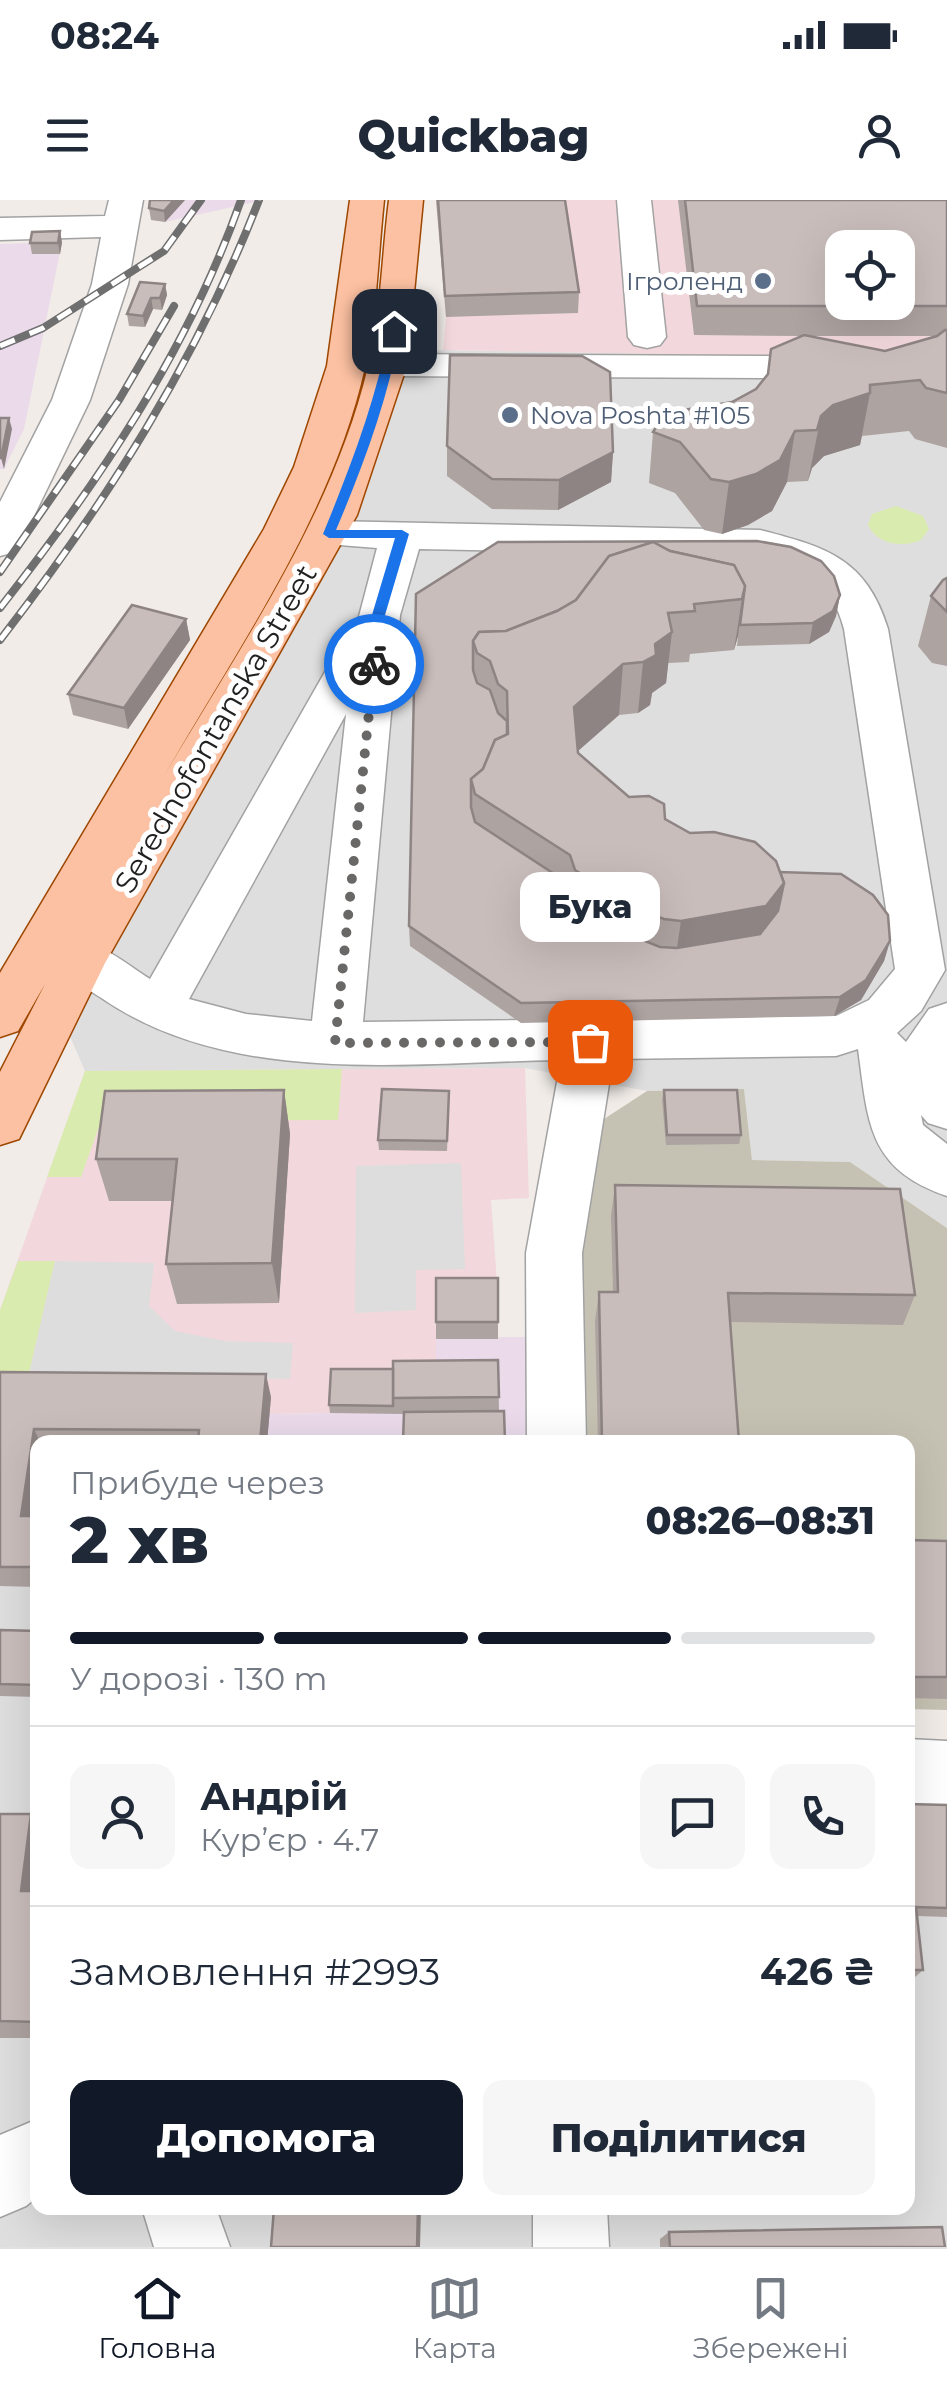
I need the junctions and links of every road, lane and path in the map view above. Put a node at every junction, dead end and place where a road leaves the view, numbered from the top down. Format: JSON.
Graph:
{"nodes":[{"id":1,"x":367,"y":200,"type":"edge"},
{"id":2,"x":406,"y":200,"type":"edge"},
{"id":3,"x":634,"y":200,"type":"edge"},
{"id":4,"x":123,"y":213,"type":"edge"},
{"id":5,"x":0,"y":229,"type":"edge"},
{"id":6,"x":502,"y":330,"type":"dead end"},
{"id":7,"x":596,"y":330,"type":"dead end"},
{"id":8,"x":648,"y":337,"type":"junction"},
{"id":9,"x":947,"y":342,"type":"edge"},
{"id":10,"x":391,"y":348,"type":"junction"},
{"id":11,"x":947,"y":368,"type":"edge"},
{"id":12,"x":329,"y":534,"type":"junction"},
{"id":13,"x":402,"y":534,"type":"junction"},
{"id":14,"x":0,"y":544,"type":"edge"},
{"id":15,"x":379,"y":615,"type":"junction"},
{"id":16,"x":82,"y":960,"type":"junction"},
{"id":17,"x":159,"y":1008,"type":"junction"},
{"id":18,"x":0,"y":1018,"type":"edge"},
{"id":19,"x":947,"y":1023,"type":"edge"},
{"id":20,"x":872,"y":1039,"type":"junction"},
{"id":21,"x":590,"y":1042,"type":"junction"},
{"id":22,"x":335,"y":1043,"type":"junction"},
{"id":23,"x":938,"y":1095,"type":"edge"},
{"id":24,"x":0,"y":1124,"type":"edge"},
{"id":25,"x":947,"y":1174,"type":"edge"},
{"id":26,"x":557,"y":1435,"type":"edge"},
{"id":27,"x":915,"y":1772,"type":"edge"},
{"id":28,"x":947,"y":1774,"type":"edge"},
{"id":29,"x":30,"y":2159,"type":"edge"},
{"id":30,"x":0,"y":2180,"type":"edge"},
{"id":31,"x":181,"y":2215,"type":"edge"},
{"id":32,"x":570,"y":2215,"type":"edge"},
{"id":33,"x":192,"y":2247,"type":"edge"},
{"id":34,"x":571,"y":2247,"type":"edge"}],
"edges":[{"from":1,"to":18,"type":"main road","name":"Serednofontanska Street"},
{"from":2,"to":10,"type":"main road","name":"Serednofontanska Street"},
{"from":3,"to":8,"type":"street"},
{"from":4,"to":5,"type":"street"},
{"from":4,"to":14,"type":"street"},
{"from":6,"to":10,"type":"street"},
{"from":7,"to":8,"type":"street"},
{"from":8,"to":9,"type":"street"},
{"from":10,"to":11,"type":"street"},
{"from":10,"to":12,"type":"main road","name":"Serednofontanska Street"},
{"from":12,"to":13,"type":"street"},
{"from":12,"to":16,"type":"main road","name":"Serednofontanska Street"},
{"from":13,"to":15,"type":"street"},
{"from":13,"to":20,"type":"street"},
{"from":15,"to":17,"type":"street"},
{"from":15,"to":22,"type":"street"},
{"from":16,"to":17,"type":"street"},
{"from":16,"to":24,"type":"main road","name":"Serednofontanska Street"},
{"from":17,"to":22,"type":"street"},
{"from":19,"to":23,"type":"street"},
{"from":20,"to":21,"type":"street"},
{"from":20,"to":23,"type":"street"},
{"from":20,"to":25,"type":"street"},
{"from":21,"to":22,"type":"street"},
{"from":21,"to":26,"type":"street"},
{"from":27,"to":28,"type":"street"},
{"from":29,"to":30,"type":"street"},
{"from":31,"to":33,"type":"street"},
{"from":32,"to":34,"type":"street"}]}
